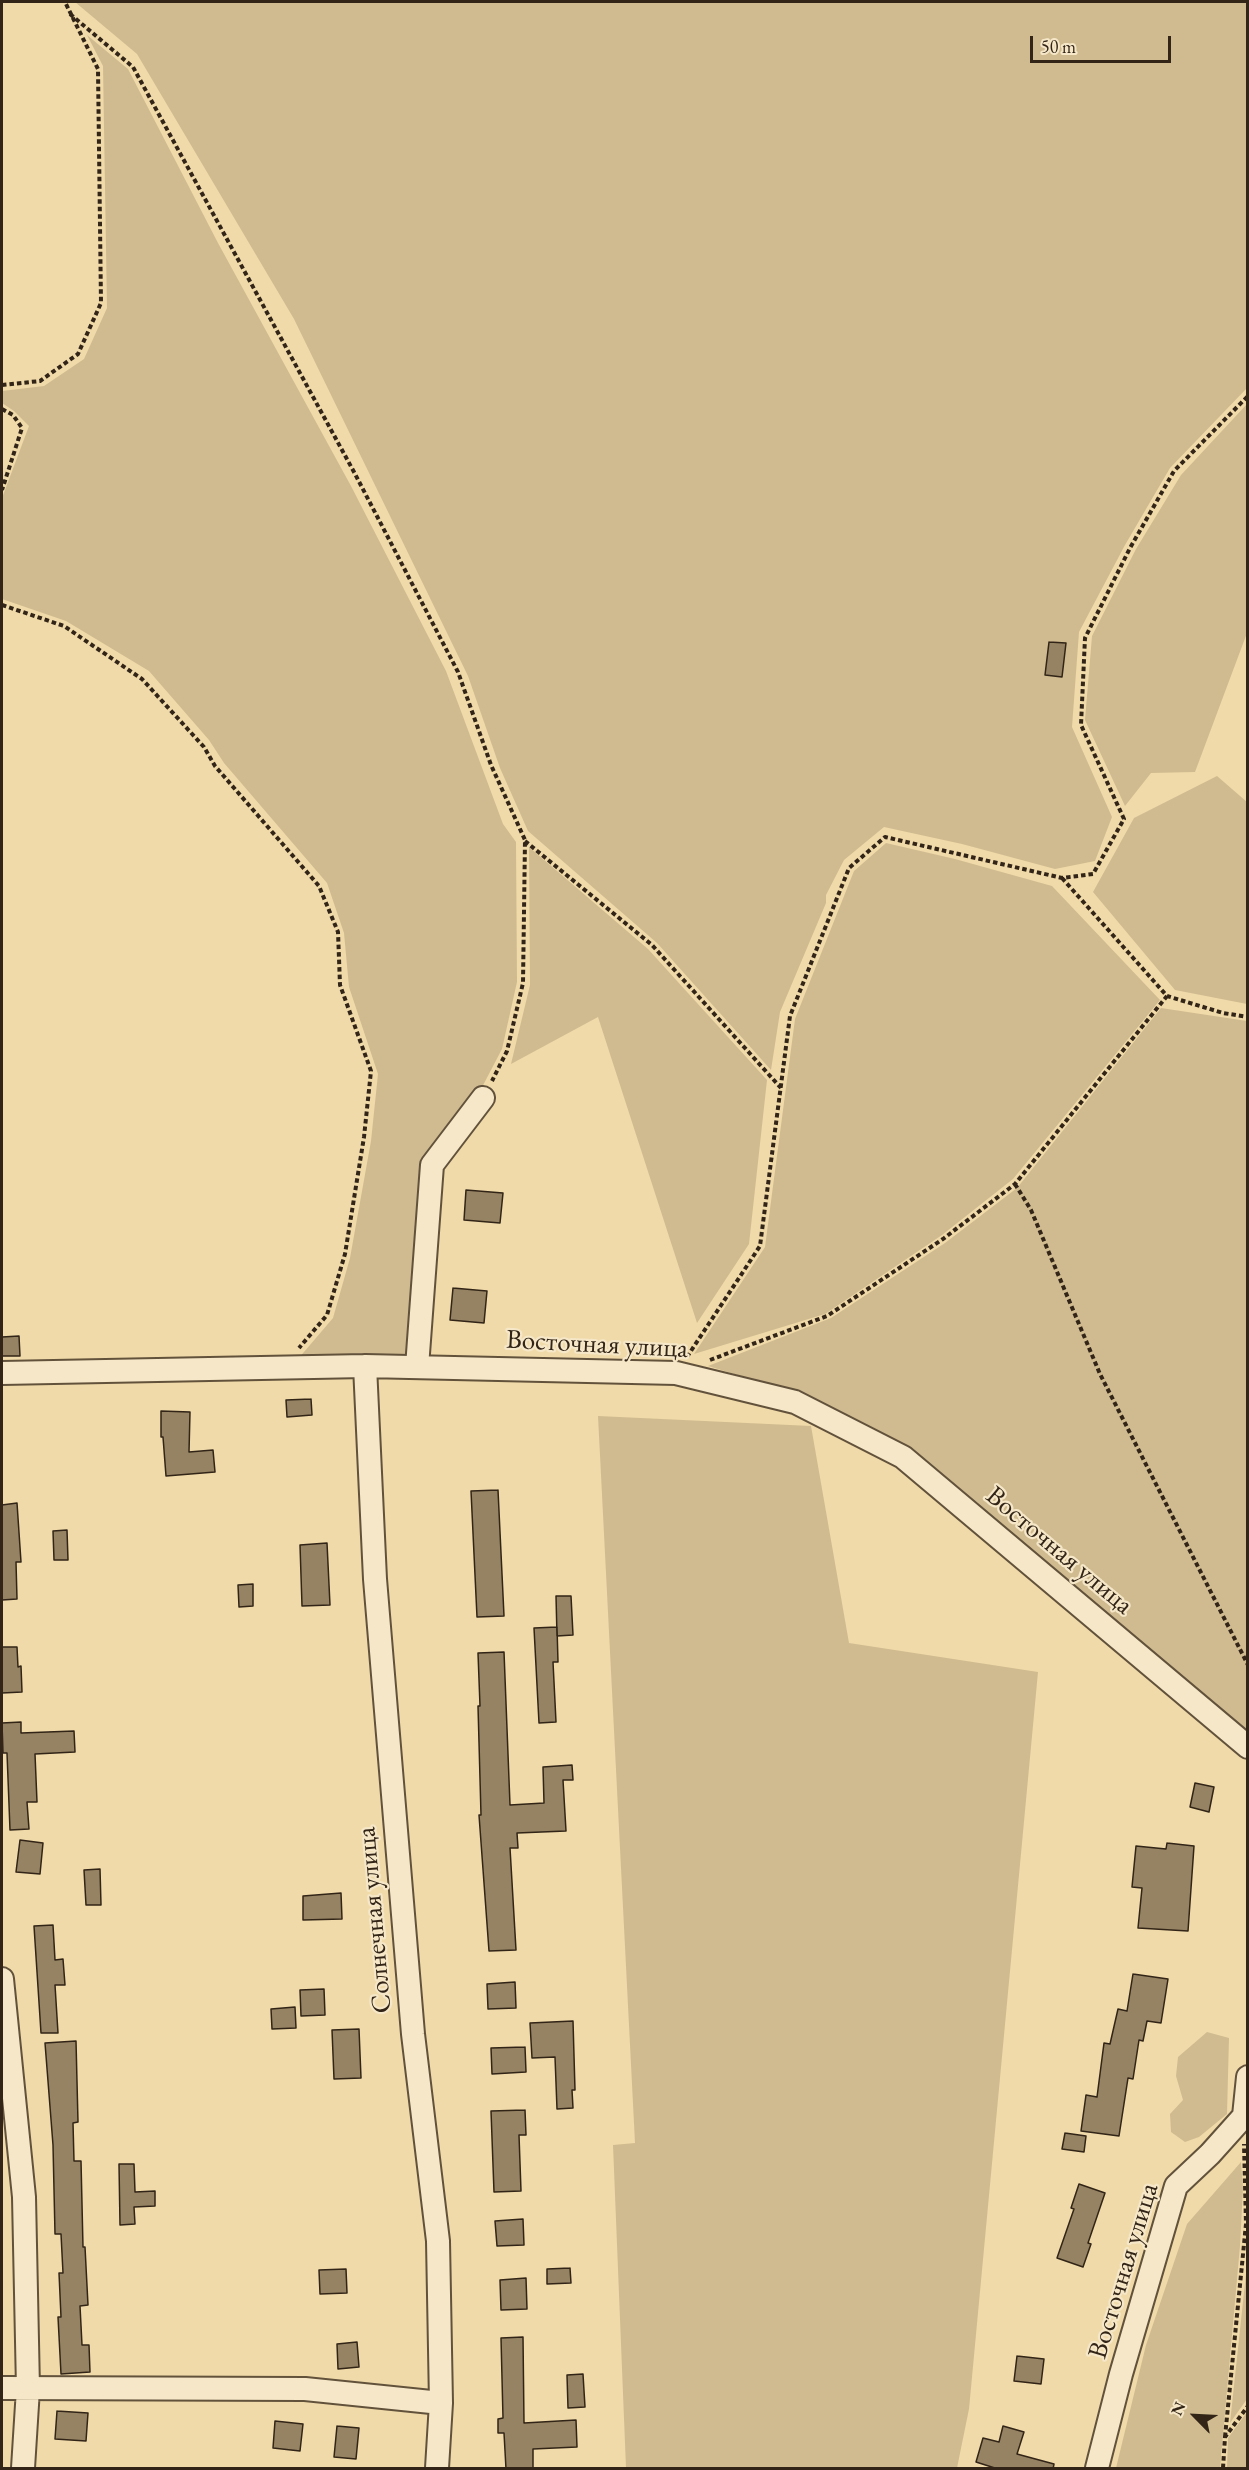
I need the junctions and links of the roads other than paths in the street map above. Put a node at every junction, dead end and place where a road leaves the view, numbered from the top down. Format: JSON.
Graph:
{"nodes":[{"id":1,"x":483,"y":1098,"type":"road end"},
{"id":2,"x":364,"y":1366,"type":"junction"},
{"id":3,"x":417,"y":1367,"type":"junction"},
{"id":4,"x":2,"y":1372,"type":"edge"},
{"id":5,"x":1248,"y":1747,"type":"edge"},
{"id":6,"x":2,"y":1979,"type":"edge"},
{"id":7,"x":1248,"y":2077,"type":"edge"},
{"id":8,"x":2,"y":2388,"type":"edge"},
{"id":9,"x":28,"y":2389,"type":"junction"},
{"id":10,"x":441,"y":2403,"type":"junction"},
{"id":11,"x":23,"y":2469,"type":"edge"},
{"id":12,"x":437,"y":2469,"type":"edge"},
{"id":13,"x":1097,"y":2469,"type":"edge"}],
"edges":[{"from":1,"to":3,"type":"street"},
{"from":2,"to":3,"type":"street","name":"Восточная улица"},
{"from":2,"to":4,"type":"street","name":"Восточная улица"},
{"from":2,"to":10,"type":"street","name":"Солнечная улица"},
{"from":3,"to":5,"type":"street","name":"Восточная улица"},
{"from":6,"to":9,"type":"street"},
{"from":7,"to":13,"type":"street","name":"Восточная улица"},
{"from":8,"to":9,"type":"street"},
{"from":9,"to":10,"type":"street"},
{"from":9,"to":11,"type":"street"},
{"from":10,"to":12,"type":"street","name":"Солнечная улица"}]}
